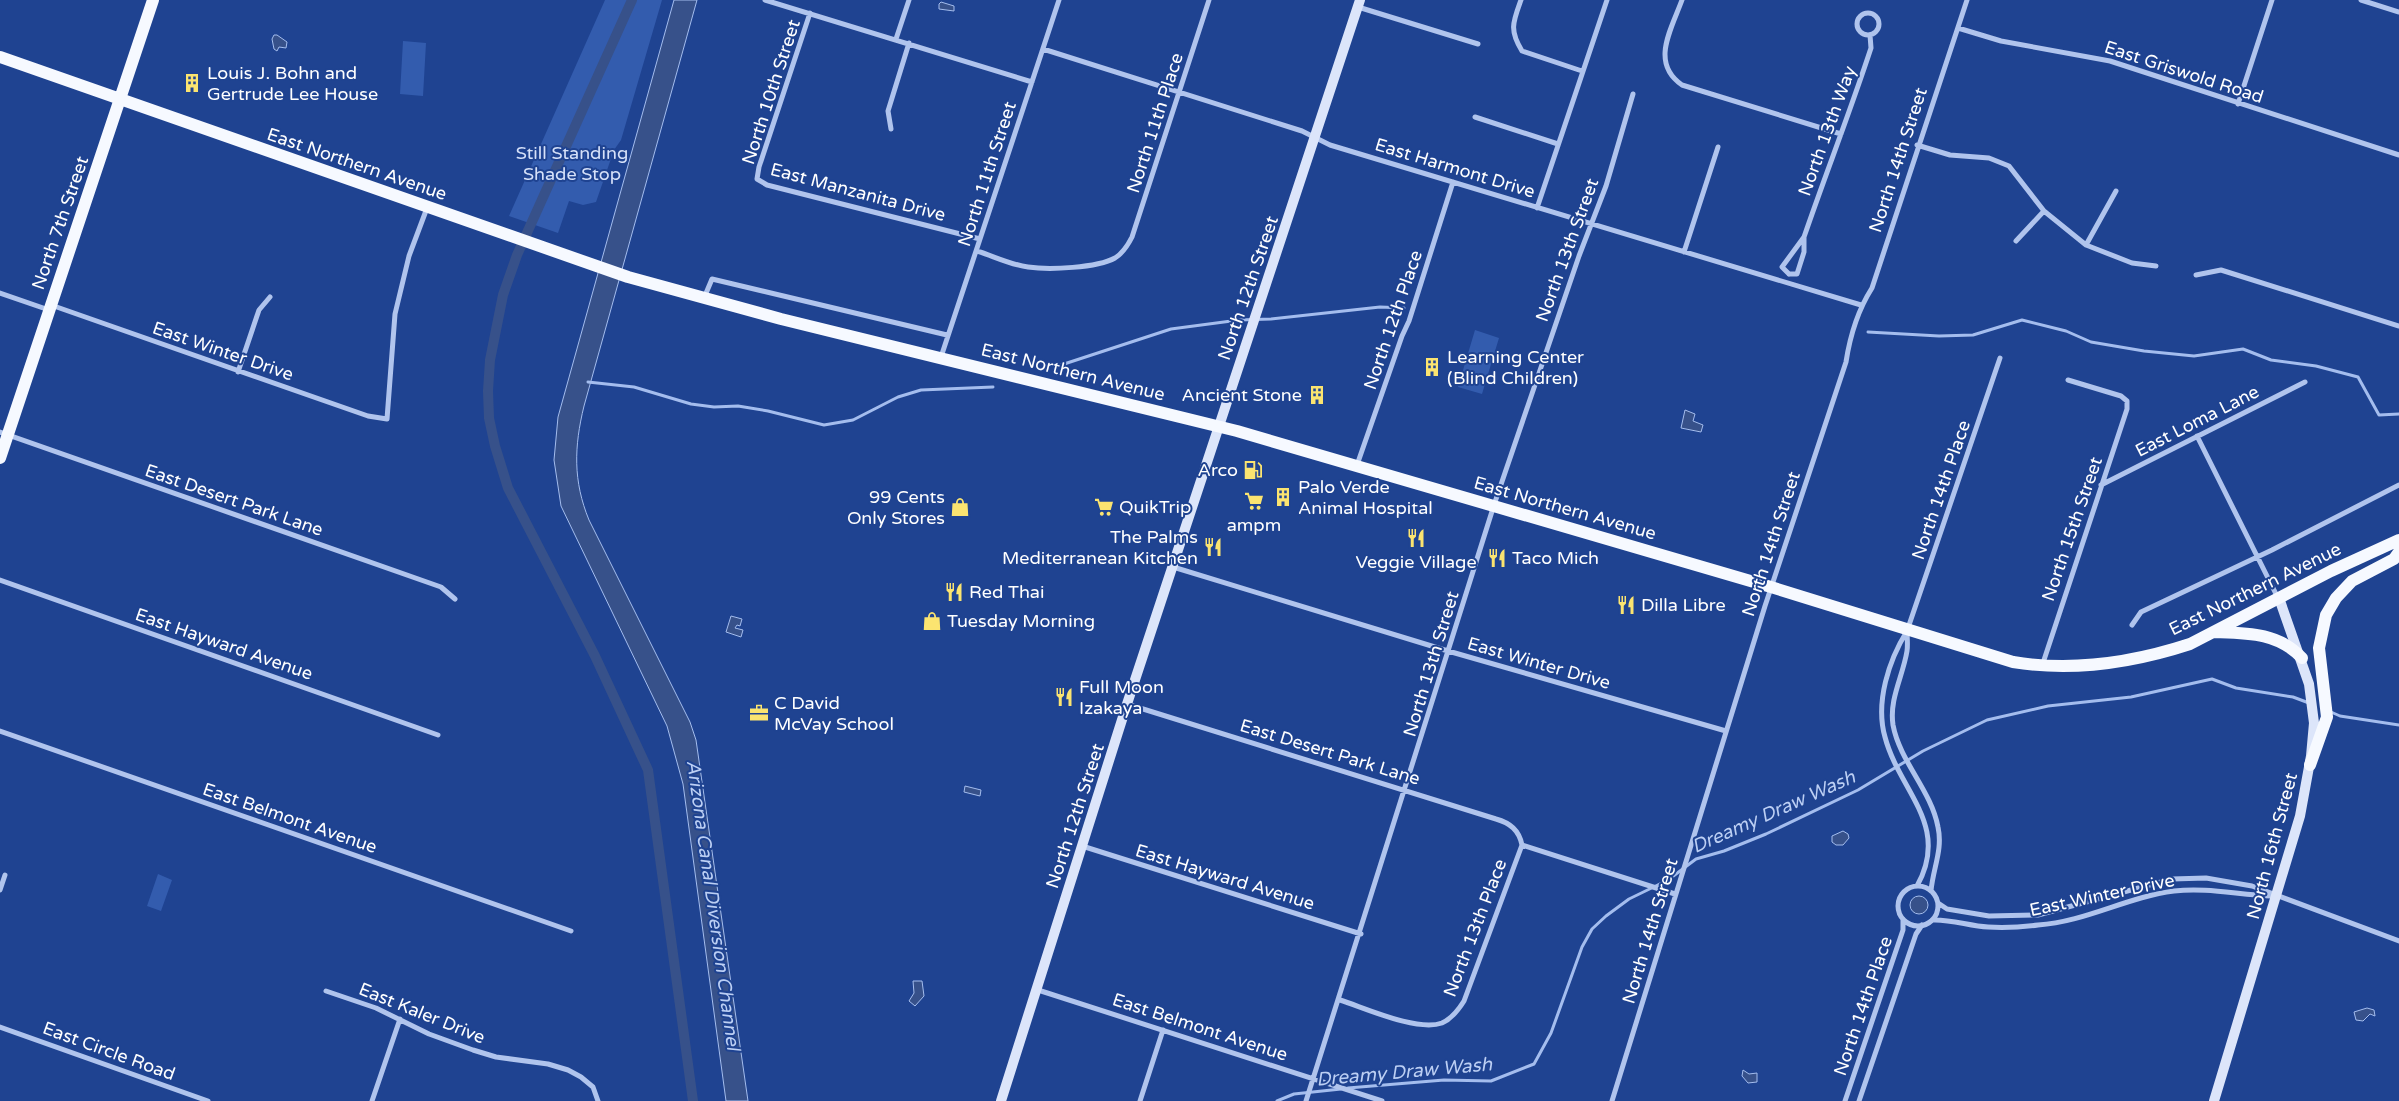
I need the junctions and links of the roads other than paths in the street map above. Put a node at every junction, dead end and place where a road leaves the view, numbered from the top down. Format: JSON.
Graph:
{"nodes":[{"id":1,"x":153,"y":0,"type":"edge"},
{"id":2,"x":765,"y":0,"type":"edge"},
{"id":3,"x":909,"y":0,"type":"edge"},
{"id":4,"x":1059,"y":0,"type":"edge"},
{"id":5,"x":1209,"y":0,"type":"edge"},
{"id":6,"x":1521,"y":0,"type":"edge"},
{"id":7,"x":1607,"y":0,"type":"edge"},
{"id":8,"x":1682,"y":0,"type":"edge"},
{"id":9,"x":1967,"y":0,"type":"edge"},
{"id":10,"x":2272,"y":0,"type":"edge"},
{"id":11,"x":2360,"y":0,"type":"edge"},
{"id":12,"x":1359,"y":3,"type":"edge"},
{"id":13,"x":2399,"y":12,"type":"edge"},
{"id":14,"x":810,"y":13,"type":"junction"},
{"id":15,"x":1958,"y":28,"type":"junction"},
{"id":16,"x":1870,"y":35,"type":"junction"},
{"id":17,"x":896,"y":39,"type":"junction"},
{"id":18,"x":909,"y":43,"type":"junction"},
{"id":19,"x":1478,"y":44,"type":"dead end"},
{"id":20,"x":1043,"y":49,"type":"junction"},
{"id":21,"x":0,"y":57,"type":"edge"},
{"id":22,"x":1582,"y":71,"type":"junction"},
{"id":23,"x":1032,"y":82,"type":"junction"},
{"id":24,"x":1179,"y":92,"type":"junction"},
{"id":25,"x":1633,"y":94,"type":"dead end"},
{"id":26,"x":120,"y":99,"type":"junction"},
{"id":27,"x":2238,"y":104,"type":"junction"},
{"id":28,"x":1475,"y":117,"type":"dead end"},
{"id":29,"x":891,"y":129,"type":"dead end"},
{"id":30,"x":1841,"y":134,"type":"junction"},
{"id":31,"x":1315,"y":138,"type":"junction"},
{"id":32,"x":1558,"y":144,"type":"junction"},
{"id":33,"x":1917,"y":145,"type":"junction"},
{"id":34,"x":1718,"y":147,"type":"dead end"},
{"id":35,"x":2399,"y":155,"type":"edge"},
{"id":36,"x":758,"y":179,"type":"joint"},
{"id":37,"x":1453,"y":182,"type":"junction"},
{"id":38,"x":2116,"y":191,"type":"dead end"},
{"id":39,"x":427,"y":208,"type":"junction"},
{"id":40,"x":1537,"y":208,"type":"junction"},
{"id":41,"x":2044,"y":211,"type":"junction"},
{"id":42,"x":1591,"y":224,"type":"junction"},
{"id":43,"x":1804,"y":237,"type":"junction"},
{"id":44,"x":980,"y":239,"type":"junction"},
{"id":45,"x":2016,"y":241,"type":"dead end"},
{"id":46,"x":2086,"y":245,"type":"junction"},
{"id":47,"x":977,"y":251,"type":"junction"},
{"id":48,"x":1684,"y":252,"type":"junction"},
{"id":49,"x":2156,"y":266,"type":"dead end"},
{"id":50,"x":1789,"y":274,"type":"junction"},
{"id":51,"x":2196,"y":275,"type":"dead end"},
{"id":52,"x":1786,"y":283,"type":"junction"},
{"id":53,"x":0,"y":293,"type":"edge"},
{"id":54,"x":270,"y":297,"type":"dead end"},
{"id":55,"x":704,"y":298,"type":"junction"},
{"id":56,"x":1861,"y":305,"type":"junction"},
{"id":57,"x":50,"y":308,"type":"junction"},
{"id":58,"x":2399,"y":326,"type":"edge"},
{"id":59,"x":947,"y":335,"type":"junction"},
{"id":60,"x":941,"y":357,"type":"junction"},
{"id":61,"x":2000,"y":358,"type":"dead end"},
{"id":62,"x":238,"y":372,"type":"junction"},
{"id":63,"x":2068,"y":380,"type":"dead end"},
{"id":64,"x":2305,"y":382,"type":"dead end"},
{"id":65,"x":1219,"y":426,"type":"junction"},
{"id":66,"x":4,"y":434,"type":"edge"},
{"id":67,"x":2197,"y":436,"type":"junction"},
{"id":68,"x":0,"y":458,"type":"edge"},
{"id":69,"x":1357,"y":465,"type":"junction"},
{"id":70,"x":2101,"y":485,"type":"junction"},
{"id":71,"x":2399,"y":486,"type":"edge"},
{"id":72,"x":1494,"y":505,"type":"junction"},
{"id":73,"x":2399,"y":540,"type":"edge"},
{"id":74,"x":2399,"y":552,"type":"edge"},
{"id":75,"x":2257,"y":556,"type":"junction"},
{"id":76,"x":1172,"y":567,"type":"junction"},
{"id":77,"x":0,"y":580,"type":"edge"},
{"id":78,"x":1771,"y":587,"type":"junction"},
{"id":79,"x":2279,"y":598,"type":"junction"},
{"id":80,"x":455,"y":599,"type":"dead end"},
{"id":81,"x":2132,"y":625,"type":"dead end"},
{"id":82,"x":1908,"y":631,"type":"junction"},
{"id":83,"x":2214,"y":632,"type":"junction"},
{"id":84,"x":1448,"y":651,"type":"junction"},
{"id":85,"x":2302,"y":658,"type":"junction"},
{"id":86,"x":2042,"y":666,"type":"junction"},
{"id":87,"x":1127,"y":704,"type":"junction"},
{"id":88,"x":0,"y":731,"type":"edge"},
{"id":89,"x":1726,"y":731,"type":"junction"},
{"id":90,"x":438,"y":735,"type":"dead end"},
{"id":91,"x":2310,"y":765,"type":"junction"},
{"id":92,"x":1406,"y":790,"type":"junction"},
{"id":93,"x":1520,"y":835,"type":"joint"},
{"id":94,"x":1522,"y":845,"type":"junction"},
{"id":95,"x":1082,"y":846,"type":"junction"},
{"id":96,"x":5,"y":875,"type":"dead end"},
{"id":97,"x":1917,"y":886,"type":"junction"},
{"id":98,"x":0,"y":890,"type":"edge"},
{"id":99,"x":1931,"y":891,"type":"junction"},
{"id":100,"x":1676,"y":894,"type":"junction"},
{"id":101,"x":2277,"y":896,"type":"junction"},
{"id":102,"x":1938,"y":903,"type":"junction"},
{"id":103,"x":1903,"y":919,"type":"junction"},
{"id":104,"x":1932,"y":920,"type":"junction"},
{"id":105,"x":1922,"y":925,"type":"junction"},
{"id":106,"x":571,"y":931,"type":"dead end"},
{"id":107,"x":1361,"y":934,"type":"junction"},
{"id":108,"x":2399,"y":941,"type":"edge"},
{"id":109,"x":326,"y":990,"type":"dead end"},
{"id":110,"x":1038,"y":990,"type":"junction"},
{"id":111,"x":1340,"y":1000,"type":"junction"},
{"id":112,"x":400,"y":1019,"type":"junction"},
{"id":113,"x":0,"y":1027,"type":"edge"},
{"id":114,"x":1163,"y":1030,"type":"junction"},
{"id":115,"x":1314,"y":1078,"type":"junction"},
{"id":116,"x":208,"y":1101,"type":"edge"},
{"id":117,"x":372,"y":1101,"type":"edge"},
{"id":118,"x":598,"y":1101,"type":"edge"},
{"id":119,"x":1001,"y":1101,"type":"edge"},
{"id":120,"x":1140,"y":1101,"type":"edge"},
{"id":121,"x":1306,"y":1101,"type":"edge"},
{"id":122,"x":1382,"y":1101,"type":"edge"},
{"id":123,"x":1612,"y":1101,"type":"edge"},
{"id":124,"x":1845,"y":1101,"type":"edge"},
{"id":125,"x":1859,"y":1101,"type":"edge"},
{"id":126,"x":2214,"y":1101,"type":"edge"}],
"edges":[{"from":1,"to":26,"type":"main road","name":"North 7th Street"},
{"from":2,"to":14,"type":"street"},
{"from":3,"to":17,"type":"street"},
{"from":4,"to":20,"type":"street","name":"North 11th Street"},
{"from":5,"to":24,"type":"street","name":"North 11th Place"},
{"from":6,"to":22,"type":"street"},
{"from":7,"to":22,"type":"street"},
{"from":8,"to":30,"type":"street"},
{"from":9,"to":15,"type":"street","name":"North 14th Street"},
{"from":10,"to":27,"type":"street"},
{"from":11,"to":13,"type":"street"},
{"from":12,"to":19,"type":"street"},
{"from":12,"to":31,"type":"street","name":"North 12th Street"},
{"from":14,"to":17,"type":"street"},
{"from":14,"to":36,"type":"street","name":"North 10th Street"},
{"from":15,"to":27,"type":"street","name":"East Griswold Road"},
{"from":15,"to":33,"type":"street","name":"North 14th Street"},
{"from":16,"to":16,"type":"street","name":"North 13th Way"},
{"from":16,"to":30,"type":"street","name":"North 13th Way"},
{"from":17,"to":18,"type":"street"},
{"from":18,"to":23,"type":"street"},
{"from":18,"to":29,"type":"street"},
{"from":20,"to":23,"type":"street","name":"North 11th Street"},
{"from":20,"to":24,"type":"street","name":"East Harmont Drive"},
{"from":21,"to":26,"type":"main road","name":"East Northern Avenue"},
{"from":22,"to":32,"type":"street"},
{"from":23,"to":44,"type":"street","name":"North 11th Street"},
{"from":24,"to":31,"type":"street","name":"East Harmont Drive"},
{"from":24,"to":47,"type":"street","name":"North 11th Place"},
{"from":25,"to":42,"type":"street","name":"North 13th Street"},
{"from":26,"to":39,"type":"main road","name":"East Northern Avenue"},
{"from":26,"to":57,"type":"main road","name":"North 7th Street"},
{"from":27,"to":35,"type":"street","name":"East Griswold Road"},
{"from":28,"to":32,"type":"street"},
{"from":30,"to":43,"type":"street","name":"North 13th Way"},
{"from":31,"to":37,"type":"street","name":"East Harmont Drive"},
{"from":31,"to":65,"type":"street","name":"North 12th Street"},
{"from":32,"to":40,"type":"street"},
{"from":33,"to":41,"type":"street"},
{"from":33,"to":56,"type":"street","name":"North 14th Street"},
{"from":34,"to":48,"type":"street"},
{"from":36,"to":44,"type":"street","name":"East Manzanita Drive"},
{"from":37,"to":40,"type":"street","name":"East Harmont Drive"},
{"from":37,"to":69,"type":"street","name":"North 12th Place"},
{"from":38,"to":46,"type":"street"},
{"from":39,"to":55,"type":"main road","name":"East Northern Avenue"},
{"from":39,"to":62,"type":"street","name":"East Winter Drive"},
{"from":40,"to":42,"type":"street","name":"East Harmont Drive"},
{"from":41,"to":45,"type":"street"},
{"from":41,"to":46,"type":"street"},
{"from":42,"to":48,"type":"street","name":"East Harmont Drive"},
{"from":42,"to":72,"type":"street","name":"North 13th Street"},
{"from":43,"to":50,"type":"street","name":"North 13th Way"},
{"from":43,"to":50,"type":"street","name":"North 13th Way"},
{"from":44,"to":47,"type":"street","name":"North 11th Street"},
{"from":46,"to":49,"type":"street"},
{"from":47,"to":59,"type":"street","name":"North 11th Street"},
{"from":48,"to":52,"type":"street","name":"East Harmont Drive"},
{"from":50,"to":52,"type":"street","name":"North 13th Way"},
{"from":51,"to":58,"type":"street"},
{"from":52,"to":56,"type":"street","name":"East Harmont Drive"},
{"from":53,"to":57,"type":"street","name":"East Winter Drive"},
{"from":54,"to":62,"type":"street"},
{"from":55,"to":59,"type":"street"},
{"from":55,"to":60,"type":"main road","name":"East Northern Avenue"},
{"from":56,"to":78,"type":"street","name":"North 14th Street"},
{"from":57,"to":62,"type":"street","name":"East Winter Drive"},
{"from":57,"to":66,"type":"main road","name":"North 7th Street"},
{"from":59,"to":60,"type":"street","name":"North 11th Street"},
{"from":60,"to":65,"type":"main road","name":"East Northern Avenue"},
{"from":61,"to":82,"type":"street","name":"North 14th Place"},
{"from":63,"to":70,"type":"street","name":"North 15th Street"},
{"from":64,"to":67,"type":"street","name":"East Loma Lane"},
{"from":65,"to":69,"type":"main road","name":"East Northern Avenue"},
{"from":65,"to":76,"type":"street","name":"North 12th Street"},
{"from":66,"to":68,"type":"main road","name":"North 7th Street"},
{"from":66,"to":80,"type":"street","name":"East Desert Park Lane"},
{"from":67,"to":70,"type":"street","name":"East Loma Lane"},
{"from":67,"to":75,"type":"street"},
{"from":69,"to":72,"type":"main road","name":"East Northern Avenue"},
{"from":70,"to":86,"type":"street","name":"North 15th Street"},
{"from":71,"to":75,"type":"street","name":"East Northern Avenue"},
{"from":72,"to":78,"type":"main road","name":"East Northern Avenue"},
{"from":72,"to":84,"type":"street","name":"North 13th Street"},
{"from":73,"to":79,"type":"main road","name":"East Northern Avenue"},
{"from":74,"to":91,"type":"main road"},
{"from":75,"to":79,"type":"street"},
{"from":75,"to":81,"type":"street","name":"East Northern Avenue"},
{"from":76,"to":84,"type":"street","name":"East Winter Drive"},
{"from":76,"to":87,"type":"street","name":"North 12th Street"},
{"from":77,"to":90,"type":"street","name":"East Hayward Avenue"},
{"from":78,"to":82,"type":"main road","name":"East Northern Avenue"},
{"from":78,"to":89,"type":"street","name":"North 14th Street"},
{"from":79,"to":83,"type":"main road","name":"East Northern Avenue"},
{"from":79,"to":85,"type":"street","name":"North 16th Street"},
{"from":82,"to":86,"type":"main road","name":"East Northern Avenue"},
{"from":82,"to":97,"type":"street","name":"North 14th Place"},
{"from":82,"to":99,"type":"street","name":"North 14th Place"},
{"from":83,"to":85,"type":"main road"},
{"from":83,"to":86,"type":"main road","name":"East Northern Avenue"},
{"from":84,"to":89,"type":"street","name":"East Winter Drive"},
{"from":84,"to":92,"type":"street","name":"North 13th Street"},
{"from":85,"to":91,"type":"street","name":"North 16th Street"},
{"from":87,"to":92,"type":"street","name":"East Desert Park Lane"},
{"from":87,"to":95,"type":"street","name":"North 12th Street"},
{"from":88,"to":106,"type":"street","name":"East Belmont Avenue"},
{"from":89,"to":100,"type":"street","name":"North 14th Street"},
{"from":91,"to":101,"type":"street","name":"North 16th Street"},
{"from":92,"to":93,"type":"street","name":"East Desert Park Lane"},
{"from":92,"to":107,"type":"street","name":"North 13th Street"},
{"from":93,"to":94,"type":"street","name":"North 13th Place"},
{"from":94,"to":100,"type":"street"},
{"from":94,"to":111,"type":"street","name":"North 13th Place"},
{"from":95,"to":107,"type":"street","name":"East Hayward Avenue"},
{"from":95,"to":110,"type":"street","name":"North 12th Street"},
{"from":96,"to":98,"type":"street"},
{"from":97,"to":99,"type":"street"},
{"from":97,"to":103,"type":"street","name":"North 14th Place"},
{"from":99,"to":102,"type":"street"},
{"from":100,"to":123,"type":"street","name":"North 14th Street"},
{"from":101,"to":102,"type":"street","name":"East Winter Drive"},
{"from":101,"to":104,"type":"street","name":"East Winter Drive"},
{"from":101,"to":108,"type":"street","name":"East Winter Drive"},
{"from":101,"to":126,"type":"street","name":"North 16th Street"},
{"from":102,"to":104,"type":"street"},
{"from":103,"to":105,"type":"street","name":"North 14th Place"},
{"from":103,"to":124,"type":"street","name":"North 14th Place"},
{"from":104,"to":105,"type":"street"},
{"from":105,"to":125,"type":"street","name":"North 14th Place"},
{"from":107,"to":111,"type":"street","name":"North 13th Street"},
{"from":109,"to":112,"type":"street","name":"East Kaler Drive"},
{"from":110,"to":114,"type":"street","name":"East Belmont Avenue"},
{"from":110,"to":119,"type":"street","name":"North 12th Street"},
{"from":111,"to":115,"type":"street","name":"North 13th Street"},
{"from":112,"to":117,"type":"street"},
{"from":112,"to":118,"type":"street","name":"East Kaler Drive"},
{"from":113,"to":116,"type":"street","name":"East Circle Road"},
{"from":114,"to":115,"type":"street","name":"East Belmont Avenue"},
{"from":114,"to":120,"type":"street"},
{"from":115,"to":121,"type":"street","name":"North 13th Street"},
{"from":115,"to":122,"type":"street","name":"East Belmont Avenue"}]}
